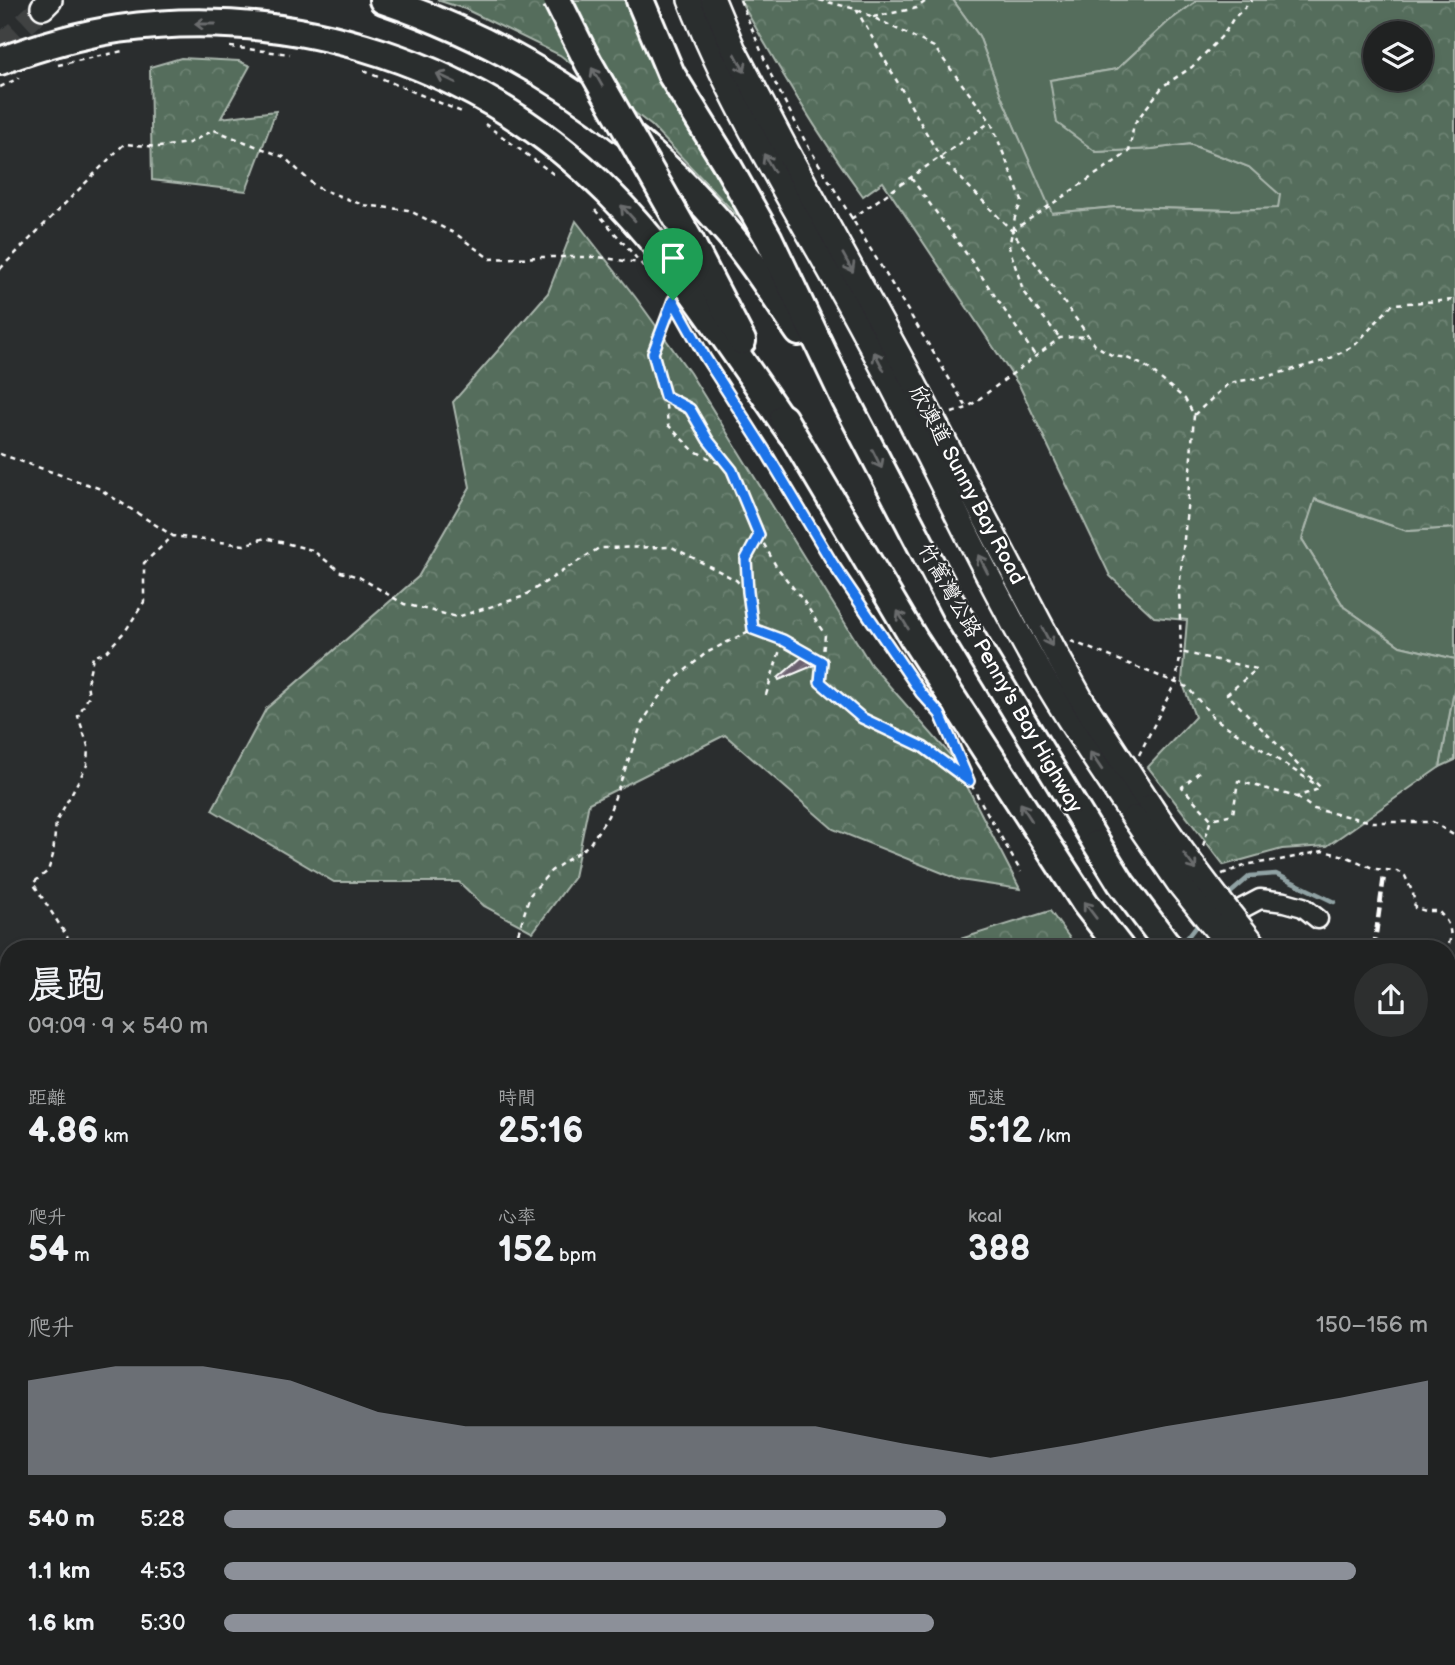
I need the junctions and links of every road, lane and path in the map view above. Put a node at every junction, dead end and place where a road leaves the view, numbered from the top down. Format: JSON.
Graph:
{"nodes":[{"id":1,"x":383,"y":0,"type":"edge"},
{"id":2,"x":556,"y":0,"type":"edge"},
{"id":3,"x":639,"y":0,"type":"edge"},
{"id":4,"x":690,"y":0,"type":"edge"},
{"id":5,"x":713,"y":0,"type":"edge"},
{"id":6,"x":740,"y":0,"type":"edge"},
{"id":7,"x":818,"y":0,"type":"edge"},
{"id":8,"x":927,"y":0,"type":"edge"},
{"id":9,"x":1252,"y":0,"type":"edge"},
{"id":10,"x":856,"y":9,"type":"junction"},
{"id":11,"x":873,"y":17,"type":"junction"},
{"id":12,"x":225,"y":47,"type":"dead end"},
{"id":13,"x":133,"y":48,"type":"dead end"},
{"id":14,"x":294,"y":54,"type":"dead end"},
{"id":15,"x":0,"y":61,"type":"edge"},
{"id":16,"x":58,"y":65,"type":"dead end"},
{"id":17,"x":361,"y":70,"type":"dead end"},
{"id":18,"x":22,"y":76,"type":"dead end"},
{"id":19,"x":0,"y":87,"type":"edge"},
{"id":20,"x":463,"y":113,"type":"dead end"},
{"id":21,"x":476,"y":118,"type":"dead end"},
{"id":22,"x":991,"y":122,"type":"junction"},
{"id":23,"x":940,"y":157,"type":"junction"},
{"id":24,"x":558,"y":177,"type":"dead end"},
{"id":25,"x":911,"y":178,"type":"junction"},
{"id":26,"x":588,"y":202,"type":"dead end"},
{"id":27,"x":851,"y":219,"type":"junction"},
{"id":28,"x":1012,"y":231,"type":"junction"},
{"id":29,"x":641,"y":263,"type":"junction"},
{"id":30,"x":0,"y":269,"type":"edge"},
{"id":31,"x":657,"y":282,"type":"dead end"},
{"id":32,"x":1455,"y":300,"type":"edge"},
{"id":33,"x":1089,"y":336,"type":"junction"},
{"id":34,"x":1059,"y":338,"type":"junction"},
{"id":35,"x":1036,"y":357,"type":"junction"},
{"id":36,"x":665,"y":396,"type":"junction"},
{"id":37,"x":845,"y":399,"type":"junction"},
{"id":38,"x":967,"y":408,"type":"junction"},
{"id":39,"x":945,"y":415,"type":"dead end"},
{"id":40,"x":1194,"y":415,"type":"junction"},
{"id":41,"x":790,"y":433,"type":"junction"},
{"id":42,"x":0,"y":454,"type":"edge"},
{"id":43,"x":732,"y":470,"type":"junction"},
{"id":44,"x":759,"y":535,"type":"junction"},
{"id":45,"x":173,"y":536,"type":"junction"},
{"id":46,"x":748,"y":592,"type":"junction"},
{"id":47,"x":753,"y":629,"type":"junction"},
{"id":48,"x":1061,"y":637,"type":"dead end"},
{"id":49,"x":783,"y":640,"type":"junction"},
{"id":50,"x":1181,"y":652,"type":"junction"},
{"id":51,"x":822,"y":662,"type":"junction"},
{"id":52,"x":1176,"y":681,"type":"junction"},
{"id":53,"x":766,"y":695,"type":"dead end"},
{"id":54,"x":928,"y":700,"type":"dead end"},
{"id":55,"x":945,"y":726,"type":"dead end"},
{"id":56,"x":1137,"y":760,"type":"dead end"},
{"id":57,"x":1199,"y":772,"type":"dead end"},
{"id":58,"x":969,"y":781,"type":"junction"},
{"id":59,"x":1321,"y":788,"type":"junction"},
{"id":60,"x":1297,"y":797,"type":"junction"},
{"id":61,"x":1143,"y":812,"type":"junction"},
{"id":62,"x":1211,"y":819,"type":"junction"},
{"id":63,"x":1455,"y":836,"type":"edge"},
{"id":64,"x":1201,"y":851,"type":"dead end"},
{"id":65,"x":1216,"y":866,"type":"dead end"},
{"id":66,"x":1021,"y":872,"type":"dead end"},
{"id":67,"x":1223,"y":874,"type":"junction"},
{"id":68,"x":1213,"y":879,"type":"dead end"},
{"id":69,"x":1318,"y":919,"type":"dead end"},
{"id":70,"x":68,"y":940,"type":"edge"},
{"id":71,"x":516,"y":940,"type":"edge"},
{"id":72,"x":1114,"y":940,"type":"edge"},
{"id":73,"x":1164,"y":940,"type":"edge"},
{"id":74,"x":1219,"y":940,"type":"edge"},
{"id":75,"x":1225,"y":940,"type":"edge"},
{"id":76,"x":1251,"y":940,"type":"edge"},
{"id":77,"x":1450,"y":940,"type":"edge"}],
"edges":[{"from":1,"to":37,"type":"highway"},
{"from":41,"to":2,"type":"highway","one_way":true,"bridge":true},
{"from":3,"to":37,"type":"highway"},
{"from":61,"to":4,"type":"main road","name":"欣澳道 Sunny Bay Road","one_way":true},
{"from":5,"to":61,"type":"main road","name":"欣澳道 Sunny Bay Road","one_way":true},
{"from":6,"to":27,"type":"path"},
{"from":7,"to":10,"type":"path"},
{"from":8,"to":11,"type":"path"},
{"from":9,"to":28,"type":"path"},
{"from":10,"to":11,"type":"path"},
{"from":10,"to":23,"type":"path"},
{"from":11,"to":22,"type":"path"},
{"from":12,"to":14,"type":"path"},
{"from":13,"to":16,"type":"path"},
{"from":41,"to":15,"type":"highway","one_way":true},
{"from":17,"to":20,"type":"path"},
{"from":18,"to":19,"type":"path"},
{"from":21,"to":24,"type":"path"},
{"from":22,"to":23,"type":"path"},
{"from":22,"to":28,"type":"path"},
{"from":23,"to":25,"type":"path"},
{"from":23,"to":28,"type":"path"},
{"from":25,"to":27,"type":"path"},
{"from":25,"to":35,"type":"path"},
{"from":26,"to":29,"type":"path"},
{"from":27,"to":38,"type":"path"},
{"from":28,"to":33,"type":"path"},
{"from":28,"to":34,"type":"path"},
{"from":29,"to":30,"type":"path"},
{"from":29,"to":31,"type":"path"},
{"from":32,"to":40,"type":"path"},
{"from":33,"to":34,"type":"path"},
{"from":33,"to":40,"type":"path"},
{"from":34,"to":35,"type":"path"},
{"from":35,"to":38,"type":"path"},
{"from":36,"to":43,"type":"path"},
{"from":36,"to":43,"type":"path"},
{"from":36,"to":54,"type":"path"},
{"from":37,"to":73,"type":"highway","name":"竹篙灣公路 Penny's Bay Highway","one_way":true,"bridge":true},
{"from":38,"to":39,"type":"path"},
{"from":40,"to":50,"type":"path"},
{"from":72,"to":41,"type":"highway","name":"竹篙灣公路 Penny's Bay Highway","one_way":true},
{"from":42,"to":45,"type":"path"},
{"from":43,"to":44,"type":"path"},
{"from":44,"to":46,"type":"path"},
{"from":44,"to":51,"type":"path"},
{"from":45,"to":46,"type":"path"},
{"from":45,"to":70,"type":"path"},
{"from":46,"to":47,"type":"path"},
{"from":47,"to":49,"type":"path"},
{"from":47,"to":71,"type":"path"},
{"from":48,"to":52,"type":"path"},
{"from":49,"to":51,"type":"path"},
{"from":49,"to":53,"type":"path"},
{"from":50,"to":52,"type":"path"},
{"from":50,"to":59,"type":"path"},
{"from":51,"to":58,"type":"path"},
{"from":52,"to":56,"type":"path"},
{"from":52,"to":59,"type":"path"},
{"from":55,"to":58,"type":"path"},
{"from":57,"to":62,"type":"path"},
{"from":58,"to":66,"type":"path"},
{"from":59,"to":60,"type":"path"},
{"from":60,"to":62,"type":"path"},
{"from":60,"to":63,"type":"path"},
{"from":61,"to":75,"type":"main road","name":"欣澳道 Sunny Bay Road","bridge":true},
{"from":61,"to":76,"type":"main road","name":"欣澳道 Sunny Bay Road","one_way":true,"bridge":true},
{"from":62,"to":64,"type":"path"},
{"from":65,"to":67,"type":"path"},
{"from":67,"to":68,"type":"path"},
{"from":67,"to":77,"type":"path"},
{"from":69,"to":74,"type":"lane"}]}
